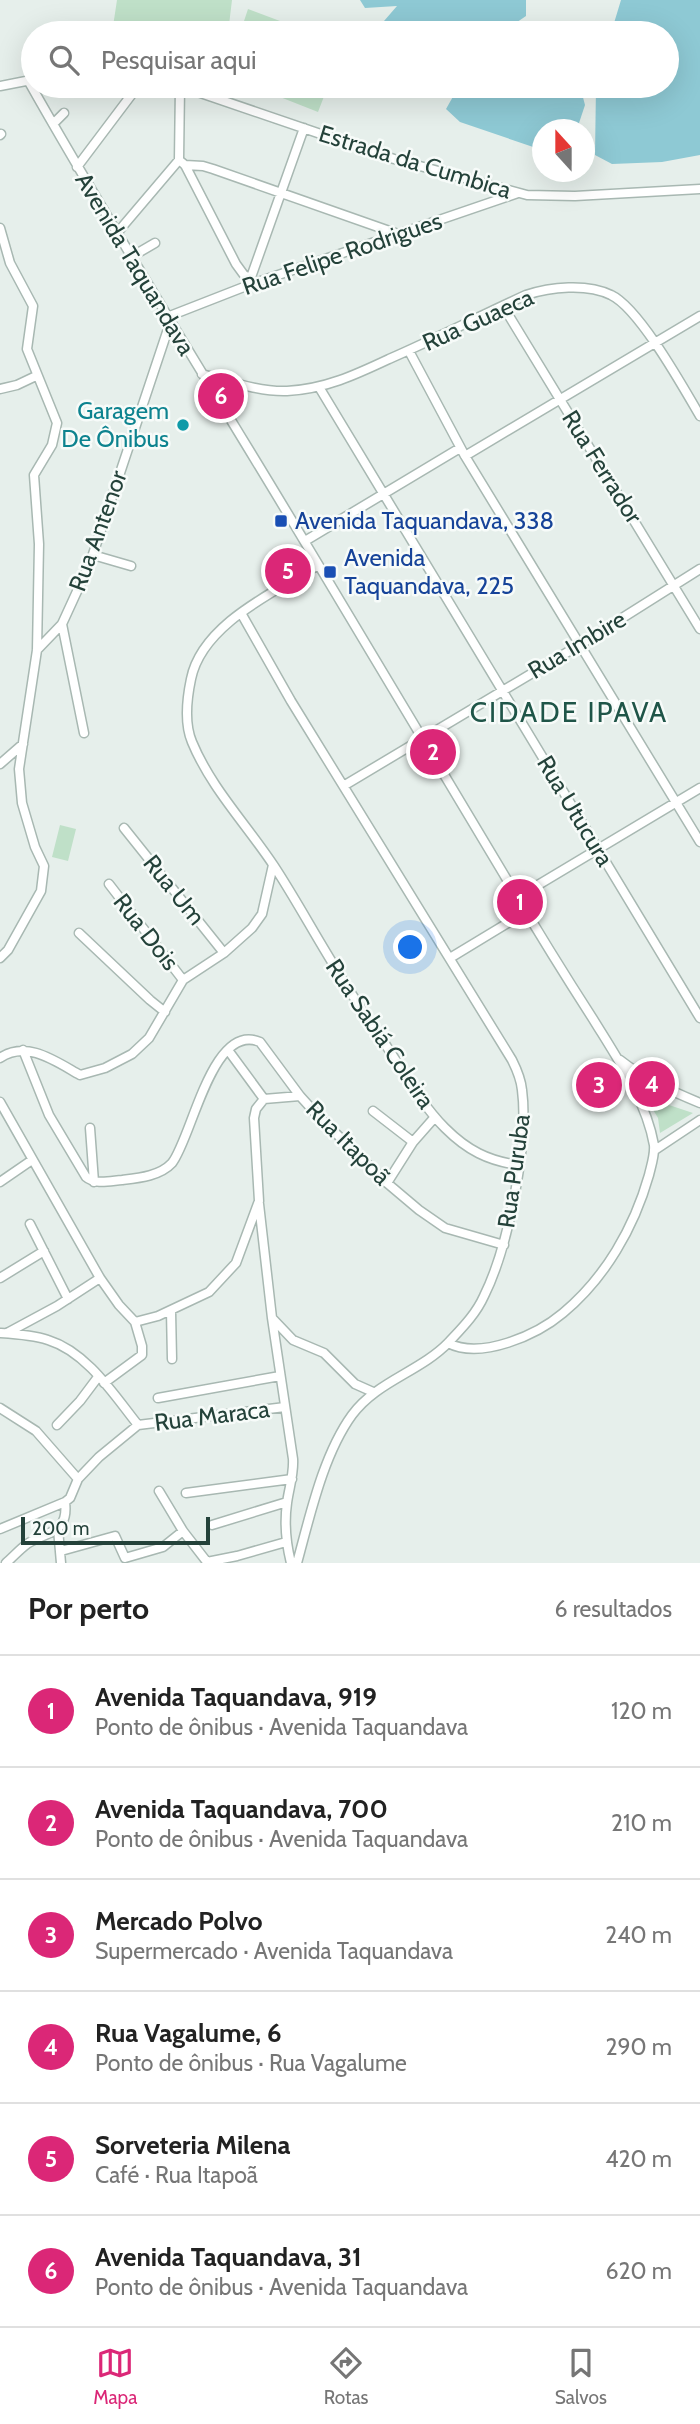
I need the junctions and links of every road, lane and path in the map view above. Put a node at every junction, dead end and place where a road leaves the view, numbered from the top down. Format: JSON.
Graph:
{"nodes":[{"id":1,"x":21,"y":83,"type":"edge"},
{"id":2,"x":0,"y":86,"type":"edge"},
{"id":3,"x":40,"y":98,"type":"edge"},
{"id":4,"x":129,"y":98,"type":"edge"},
{"id":5,"x":180,"y":98,"type":"edge"},
{"id":6,"x":215,"y":98,"type":"edge"},
{"id":7,"x":64,"y":113,"type":"dead end"},
{"id":8,"x":53,"y":124,"type":"junction"},
{"id":9,"x":304,"y":128,"type":"junction"},
{"id":10,"x":182,"y":162,"type":"junction"},
{"id":11,"x":77,"y":167,"type":"junction"},
{"id":12,"x":700,"y":189,"type":"edge"},
{"id":13,"x":518,"y":193,"type":"junction"},
{"id":14,"x":281,"y":194,"type":"junction"},
{"id":15,"x":0,"y":228,"type":"edge"},
{"id":16,"x":117,"y":233,"type":"junction"},
{"id":17,"x":398,"y":234,"type":"junction"},
{"id":18,"x":155,"y":243,"type":"dead end"},
{"id":19,"x":131,"y":257,"type":"junction"},
{"id":20,"x":250,"y":281,"type":"junction"},
{"id":21,"x":503,"y":306,"type":"junction"},
{"id":22,"x":700,"y":316,"type":"edge"},
{"id":23,"x":168,"y":320,"type":"junction"},
{"id":24,"x":656,"y":344,"type":"junction"},
{"id":25,"x":409,"y":351,"type":"junction"},
{"id":26,"x":202,"y":374,"type":"junction"},
{"id":27,"x":36,"y":376,"type":"junction"},
{"id":28,"x":319,"y":387,"type":"junction"},
{"id":29,"x":0,"y":389,"type":"edge"},
{"id":30,"x":561,"y":400,"type":"junction"},
{"id":31,"x":700,"y":416,"type":"edge"},
{"id":32,"x":460,"y":448,"type":"junction"},
{"id":33,"x":465,"y":456,"type":"junction"},
{"id":34,"x":384,"y":495,"type":"junction"},
{"id":35,"x":305,"y":541,"type":"junction"},
{"id":36,"x":93,"y":555,"type":"junction"},
{"id":37,"x":318,"y":565,"type":"junction"},
{"id":38,"x":131,"y":566,"type":"dead end"},
{"id":39,"x":700,"y":569,"type":"edge"},
{"id":40,"x":674,"y":585,"type":"junction"},
{"id":41,"x":241,"y":613,"type":"junction"},
{"id":42,"x":62,"y":624,"type":"junction"},
{"id":43,"x":700,"y":629,"type":"edge"},
{"id":44,"x":581,"y":643,"type":"junction"},
{"id":45,"x":37,"y":650,"type":"junction"},
{"id":46,"x":501,"y":690,"type":"junction"},
{"id":47,"x":84,"y":733,"type":"dead end"},
{"id":48,"x":422,"y":738,"type":"junction"},
{"id":49,"x":23,"y":744,"type":"junction"},
{"id":50,"x":0,"y":764,"type":"edge"},
{"id":51,"x":345,"y":785,"type":"junction"},
{"id":52,"x":700,"y":788,"type":"edge"},
{"id":53,"x":676,"y":802,"type":"junction"},
{"id":54,"x":124,"y":828,"type":"dead end"},
{"id":55,"x":700,"y":842,"type":"edge"},
{"id":56,"x":598,"y":847,"type":"junction"},
{"id":57,"x":273,"y":865,"type":"junction"},
{"id":58,"x":109,"y":884,"type":"dead end"},
{"id":59,"x":518,"y":897,"type":"junction"},
{"id":60,"x":526,"y":912,"type":"junction"},
{"id":61,"x":79,"y":933,"type":"dead end"},
{"id":62,"x":225,"y":953,"type":"junction"},
{"id":63,"x":0,"y":958,"type":"edge"},
{"id":64,"x":450,"y":958,"type":"junction"},
{"id":65,"x":183,"y":980,"type":"junction"},
{"id":66,"x":165,"y":1012,"type":"junction"},
{"id":67,"x":700,"y":1018,"type":"edge"},
{"id":68,"x":23,"y":1050,"type":"junction"},
{"id":69,"x":228,"y":1050,"type":"junction"},
{"id":70,"x":0,"y":1058,"type":"edge"},
{"id":71,"x":618,"y":1059,"type":"junction"},
{"id":72,"x":300,"y":1096,"type":"junction"},
{"id":73,"x":264,"y":1099,"type":"junction"},
{"id":74,"x":0,"y":1102,"type":"edge"},
{"id":75,"x":700,"y":1102,"type":"edge"},
{"id":76,"x":373,"y":1111,"type":"dead end"},
{"id":77,"x":435,"y":1116,"type":"junction"},
{"id":78,"x":700,"y":1120,"type":"edge"},
{"id":79,"x":90,"y":1128,"type":"dead end"},
{"id":80,"x":413,"y":1142,"type":"junction"},
{"id":81,"x":655,"y":1150,"type":"junction"},
{"id":82,"x":32,"y":1160,"type":"junction"},
{"id":83,"x":519,"y":1165,"type":"junction"},
{"id":84,"x":0,"y":1182,"type":"edge"},
{"id":85,"x":94,"y":1182,"type":"junction"},
{"id":86,"x":387,"y":1183,"type":"junction"},
{"id":87,"x":259,"y":1201,"type":"junction"},
{"id":88,"x":30,"y":1224,"type":"dead end"},
{"id":89,"x":504,"y":1245,"type":"junction"},
{"id":90,"x":44,"y":1251,"type":"junction"},
{"id":91,"x":0,"y":1278,"type":"edge"},
{"id":92,"x":100,"y":1278,"type":"junction"},
{"id":93,"x":68,"y":1299,"type":"junction"},
{"id":94,"x":171,"y":1311,"type":"junction"},
{"id":95,"x":272,"y":1318,"type":"junction"},
{"id":96,"x":135,"y":1322,"type":"junction"},
{"id":97,"x":4,"y":1333,"type":"edge"},
{"id":98,"x":448,"y":1343,"type":"junction"},
{"id":99,"x":172,"y":1359,"type":"dead end"},
{"id":100,"x":280,"y":1376,"type":"junction"},
{"id":101,"x":101,"y":1380,"type":"junction"},
{"id":102,"x":373,"y":1392,"type":"junction"},
{"id":103,"x":158,"y":1398,"type":"dead end"},
{"id":104,"x":285,"y":1407,"type":"junction"},
{"id":105,"x":0,"y":1408,"type":"edge"},
{"id":106,"x":57,"y":1425,"type":"dead end"},
{"id":107,"x":138,"y":1425,"type":"junction"},
{"id":108,"x":78,"y":1479,"type":"junction"},
{"id":109,"x":292,"y":1479,"type":"junction"},
{"id":110,"x":159,"y":1491,"type":"dead end"},
{"id":111,"x":186,"y":1493,"type":"dead end"},
{"id":112,"x":65,"y":1502,"type":"junction"},
{"id":113,"x":287,"y":1502,"type":"junction"},
{"id":114,"x":212,"y":1525,"type":"dead end"},
{"id":115,"x":0,"y":1529,"type":"edge"},
{"id":116,"x":58,"y":1529,"type":"junction"},
{"id":117,"x":183,"y":1531,"type":"junction"},
{"id":118,"x":286,"y":1542,"type":"junction"},
{"id":119,"x":61,"y":1551,"type":"junction"},
{"id":120,"x":208,"y":1562,"type":"edge"},
{"id":121,"x":6,"y":1563,"type":"edge"},
{"id":122,"x":61,"y":1563,"type":"edge"},
{"id":123,"x":291,"y":1563,"type":"edge"},
{"id":124,"x":297,"y":1563,"type":"edge"}],
"edges":[{"from":1,"to":2,"type":"street"},
{"from":3,"to":8,"type":"street","name":"Avenida Taquandava"},
{"from":4,"to":11,"type":"street"},
{"from":5,"to":10,"type":"street"},
{"from":6,"to":9,"type":"street","name":"Estrada da Cumbica"},
{"from":7,"to":8,"type":"street"},
{"from":8,"to":11,"type":"street","name":"Avenida Taquandava"},
{"from":9,"to":13,"type":"street","name":"Estrada da Cumbica"},
{"from":9,"to":14,"type":"street"},
{"from":10,"to":14,"type":"street"},
{"from":10,"to":16,"type":"street"},
{"from":10,"to":20,"type":"street"},
{"from":11,"to":16,"type":"street","name":"Avenida Taquandava"},
{"from":12,"to":13,"type":"street","name":"Estrada da Cumbica"},
{"from":13,"to":17,"type":"street","name":"Rua Felipe Rodrigues"},
{"from":14,"to":17,"type":"street"},
{"from":14,"to":20,"type":"street"},
{"from":15,"to":27,"type":"street"},
{"from":16,"to":19,"type":"street","name":"Avenida Taquandava"},
{"from":17,"to":20,"type":"street","name":"Rua Felipe Rodrigues"},
{"from":18,"to":19,"type":"street"},
{"from":19,"to":23,"type":"street","name":"Avenida Taquandava"},
{"from":20,"to":23,"type":"street","name":"Rua Felipe Rodrigues"},
{"from":21,"to":24,"type":"street","name":"Rua Guaeca"},
{"from":21,"to":25,"type":"street","name":"Rua Guaeca"},
{"from":21,"to":30,"type":"street","name":"Rua Ferrador"},
{"from":22,"to":24,"type":"street"},
{"from":23,"to":26,"type":"street","name":"Avenida Taquandava"},
{"from":23,"to":36,"type":"street","name":"Rua Antenor"},
{"from":24,"to":30,"type":"street"},
{"from":24,"to":31,"type":"street","name":"Rua Guaeca"},
{"from":25,"to":28,"type":"street","name":"Rua Guaeca"},
{"from":25,"to":32,"type":"street"},
{"from":26,"to":28,"type":"street","name":"Rua Guaeca"},
{"from":26,"to":35,"type":"street","name":"Avenida Taquandava"},
{"from":27,"to":29,"type":"street"},
{"from":27,"to":45,"type":"street"},
{"from":28,"to":34,"type":"street","name":"Rua Utucura"},
{"from":30,"to":33,"type":"street"},
{"from":30,"to":40,"type":"street","name":"Rua Ferrador"},
{"from":32,"to":33,"type":"street"},
{"from":32,"to":34,"type":"street"},
{"from":33,"to":44,"type":"street"},
{"from":34,"to":35,"type":"street"},
{"from":34,"to":46,"type":"street","name":"Rua Utucura"},
{"from":35,"to":37,"type":"street","name":"Avenida Taquandava"},
{"from":36,"to":38,"type":"street"},
{"from":36,"to":42,"type":"street","name":"Rua Antenor"},
{"from":37,"to":41,"type":"street"},
{"from":37,"to":48,"type":"street","name":"Avenida Taquandava"},
{"from":39,"to":40,"type":"street","name":"Rua Imbire"},
{"from":40,"to":43,"type":"street","name":"Rua Ferrador"},
{"from":40,"to":44,"type":"street","name":"Rua Imbire"},
{"from":41,"to":51,"type":"street","name":"Rua Puruba"},
{"from":41,"to":57,"type":"street"},
{"from":42,"to":45,"type":"street","name":"Rua Antenor"},
{"from":42,"to":47,"type":"street"},
{"from":44,"to":46,"type":"street","name":"Rua Imbire"},
{"from":44,"to":53,"type":"street"},
{"from":45,"to":49,"type":"street"},
{"from":46,"to":48,"type":"street","name":"Rua Imbire"},
{"from":46,"to":56,"type":"street","name":"Rua Utucura"},
{"from":48,"to":51,"type":"street","name":"Rua Imbire"},
{"from":48,"to":59,"type":"street","name":"Avenida Taquandava"},
{"from":49,"to":50,"type":"street"},
{"from":49,"to":63,"type":"street"},
{"from":51,"to":64,"type":"street","name":"Rua Puruba"},
{"from":52,"to":53,"type":"street"},
{"from":53,"to":55,"type":"street"},
{"from":53,"to":56,"type":"street"},
{"from":54,"to":62,"type":"street","name":"Rua Um"},
{"from":56,"to":59,"type":"street"},
{"from":56,"to":67,"type":"street","name":"Rua Utucura"},
{"from":57,"to":62,"type":"street"},
{"from":57,"to":77,"type":"street","name":"Rua Sabiá Coleira"},
{"from":58,"to":65,"type":"street","name":"Rua Dois"},
{"from":59,"to":60,"type":"street","name":"Avenida Taquandava"},
{"from":60,"to":64,"type":"street"},
{"from":60,"to":71,"type":"street","name":"Avenida Taquandava"},
{"from":61,"to":66,"type":"street"},
{"from":62,"to":65,"type":"street"},
{"from":64,"to":83,"type":"street","name":"Rua Puruba"},
{"from":65,"to":66,"type":"street"},
{"from":66,"to":68,"type":"street"},
{"from":68,"to":70,"type":"street"},
{"from":68,"to":85,"type":"street"},
{"from":69,"to":72,"type":"street"},
{"from":69,"to":73,"type":"street"},
{"from":69,"to":85,"type":"street"},
{"from":71,"to":75,"type":"street"},
{"from":71,"to":81,"type":"street","name":"Avenida Taquandava"},
{"from":72,"to":73,"type":"street","name":"Rua Itapoã"},
{"from":72,"to":86,"type":"street","name":"Rua Itapoã"},
{"from":73,"to":87,"type":"street"},
{"from":74,"to":82,"type":"street"},
{"from":76,"to":80,"type":"street"},
{"from":77,"to":80,"type":"street"},
{"from":77,"to":83,"type":"street","name":"Rua Sabiá Coleira"},
{"from":78,"to":81,"type":"street"},
{"from":79,"to":85,"type":"street"},
{"from":80,"to":86,"type":"street"},
{"from":81,"to":98,"type":"street"},
{"from":82,"to":84,"type":"street"},
{"from":82,"to":92,"type":"street"},
{"from":83,"to":89,"type":"street","name":"Rua Puruba"},
{"from":86,"to":89,"type":"street","name":"Rua Itapoã"},
{"from":87,"to":94,"type":"street"},
{"from":87,"to":95,"type":"street"},
{"from":88,"to":90,"type":"street"},
{"from":89,"to":98,"type":"street","name":"Rua Puruba"},
{"from":90,"to":91,"type":"street"},
{"from":90,"to":93,"type":"street"},
{"from":92,"to":93,"type":"street"},
{"from":92,"to":96,"type":"street"},
{"from":93,"to":97,"type":"street"},
{"from":94,"to":96,"type":"street"},
{"from":94,"to":99,"type":"street"},
{"from":95,"to":100,"type":"street"},
{"from":95,"to":102,"type":"street"},
{"from":96,"to":101,"type":"street"},
{"from":97,"to":101,"type":"street"},
{"from":98,"to":102,"type":"street","name":"Rua Puruba"},
{"from":100,"to":103,"type":"street"},
{"from":100,"to":104,"type":"street"},
{"from":101,"to":106,"type":"street"},
{"from":101,"to":107,"type":"street"},
{"from":102,"to":124,"type":"street","name":"Rua Puruba"},
{"from":104,"to":107,"type":"street","name":"Rua Maraca"},
{"from":104,"to":109,"type":"street"},
{"from":105,"to":108,"type":"street"},
{"from":107,"to":108,"type":"street"},
{"from":108,"to":112,"type":"street"},
{"from":109,"to":111,"type":"street"},
{"from":109,"to":113,"type":"street"},
{"from":110,"to":117,"type":"street"},
{"from":112,"to":115,"type":"street"},
{"from":112,"to":116,"type":"street"},
{"from":113,"to":114,"type":"street"},
{"from":113,"to":118,"type":"street"},
{"from":116,"to":119,"type":"street"},
{"from":116,"to":121,"type":"street"},
{"from":117,"to":119,"type":"street"},
{"from":117,"to":120,"type":"street"},
{"from":118,"to":120,"type":"street"},
{"from":118,"to":123,"type":"street"},
{"from":119,"to":122,"type":"street"}]}
